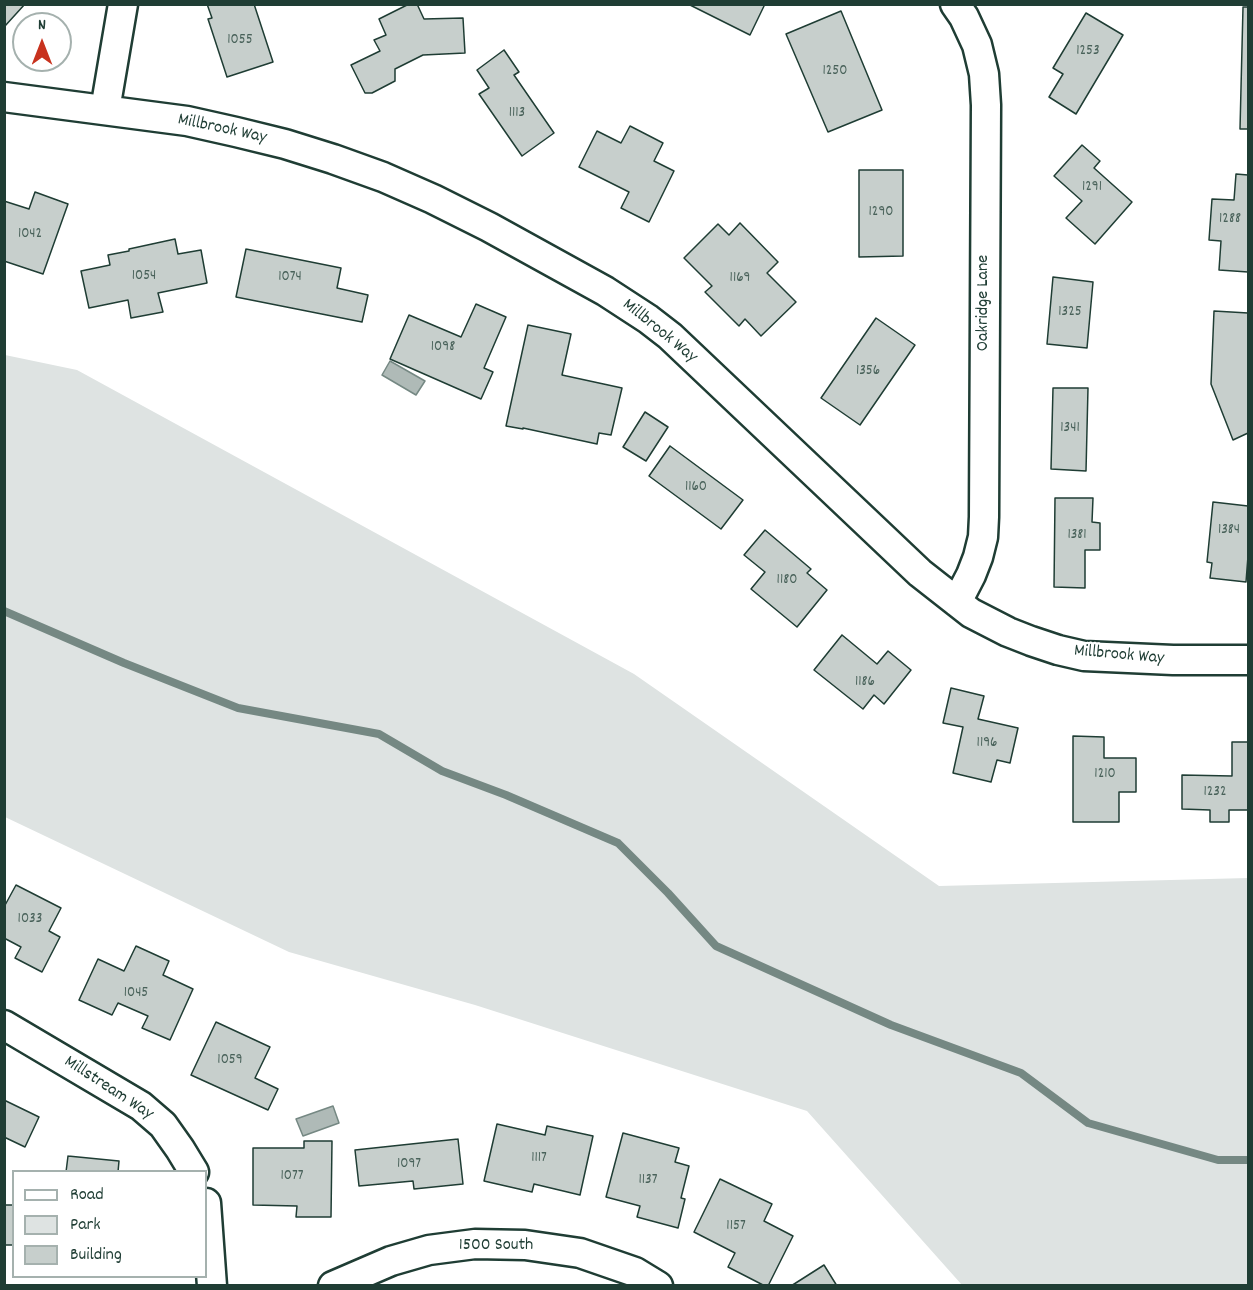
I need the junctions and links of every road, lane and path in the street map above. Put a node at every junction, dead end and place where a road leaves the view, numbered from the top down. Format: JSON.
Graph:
{"nodes":[{"id":1,"x":123,"y":4,"type":"edge"},
{"id":2,"x":955,"y":4,"type":"edge"},
{"id":3,"x":4,"y":97,"type":"edge"},
{"id":4,"x":105,"y":110,"type":"junction"},
{"id":5,"x":957,"y":602,"type":"junction"},
{"id":6,"x":1248,"y":660,"type":"edge"},
{"id":7,"x":4,"y":1025,"type":"edge"},
{"id":8,"x":193,"y":1170,"type":"edge"},
{"id":9,"x":207,"y":1217,"type":"edge"},
{"id":10,"x":212,"y":1286,"type":"edge"},
{"id":11,"x":333,"y":1286,"type":"edge"},
{"id":12,"x":658,"y":1286,"type":"edge"}],
"edges":[{"from":1,"to":4,"type":"street"},
{"from":2,"to":5,"type":"street","name":"Oakridge Lane"},
{"from":3,"to":4,"type":"street","name":"Millbrook Way"},
{"from":4,"to":5,"type":"street","name":"Millbrook Way"},
{"from":5,"to":6,"type":"street","name":"Millbrook Way"},
{"from":7,"to":8,"type":"street","name":"Millstream Way"},
{"from":9,"to":10,"type":"street"},
{"from":11,"to":12,"type":"street","name":"1500 South"}]}
